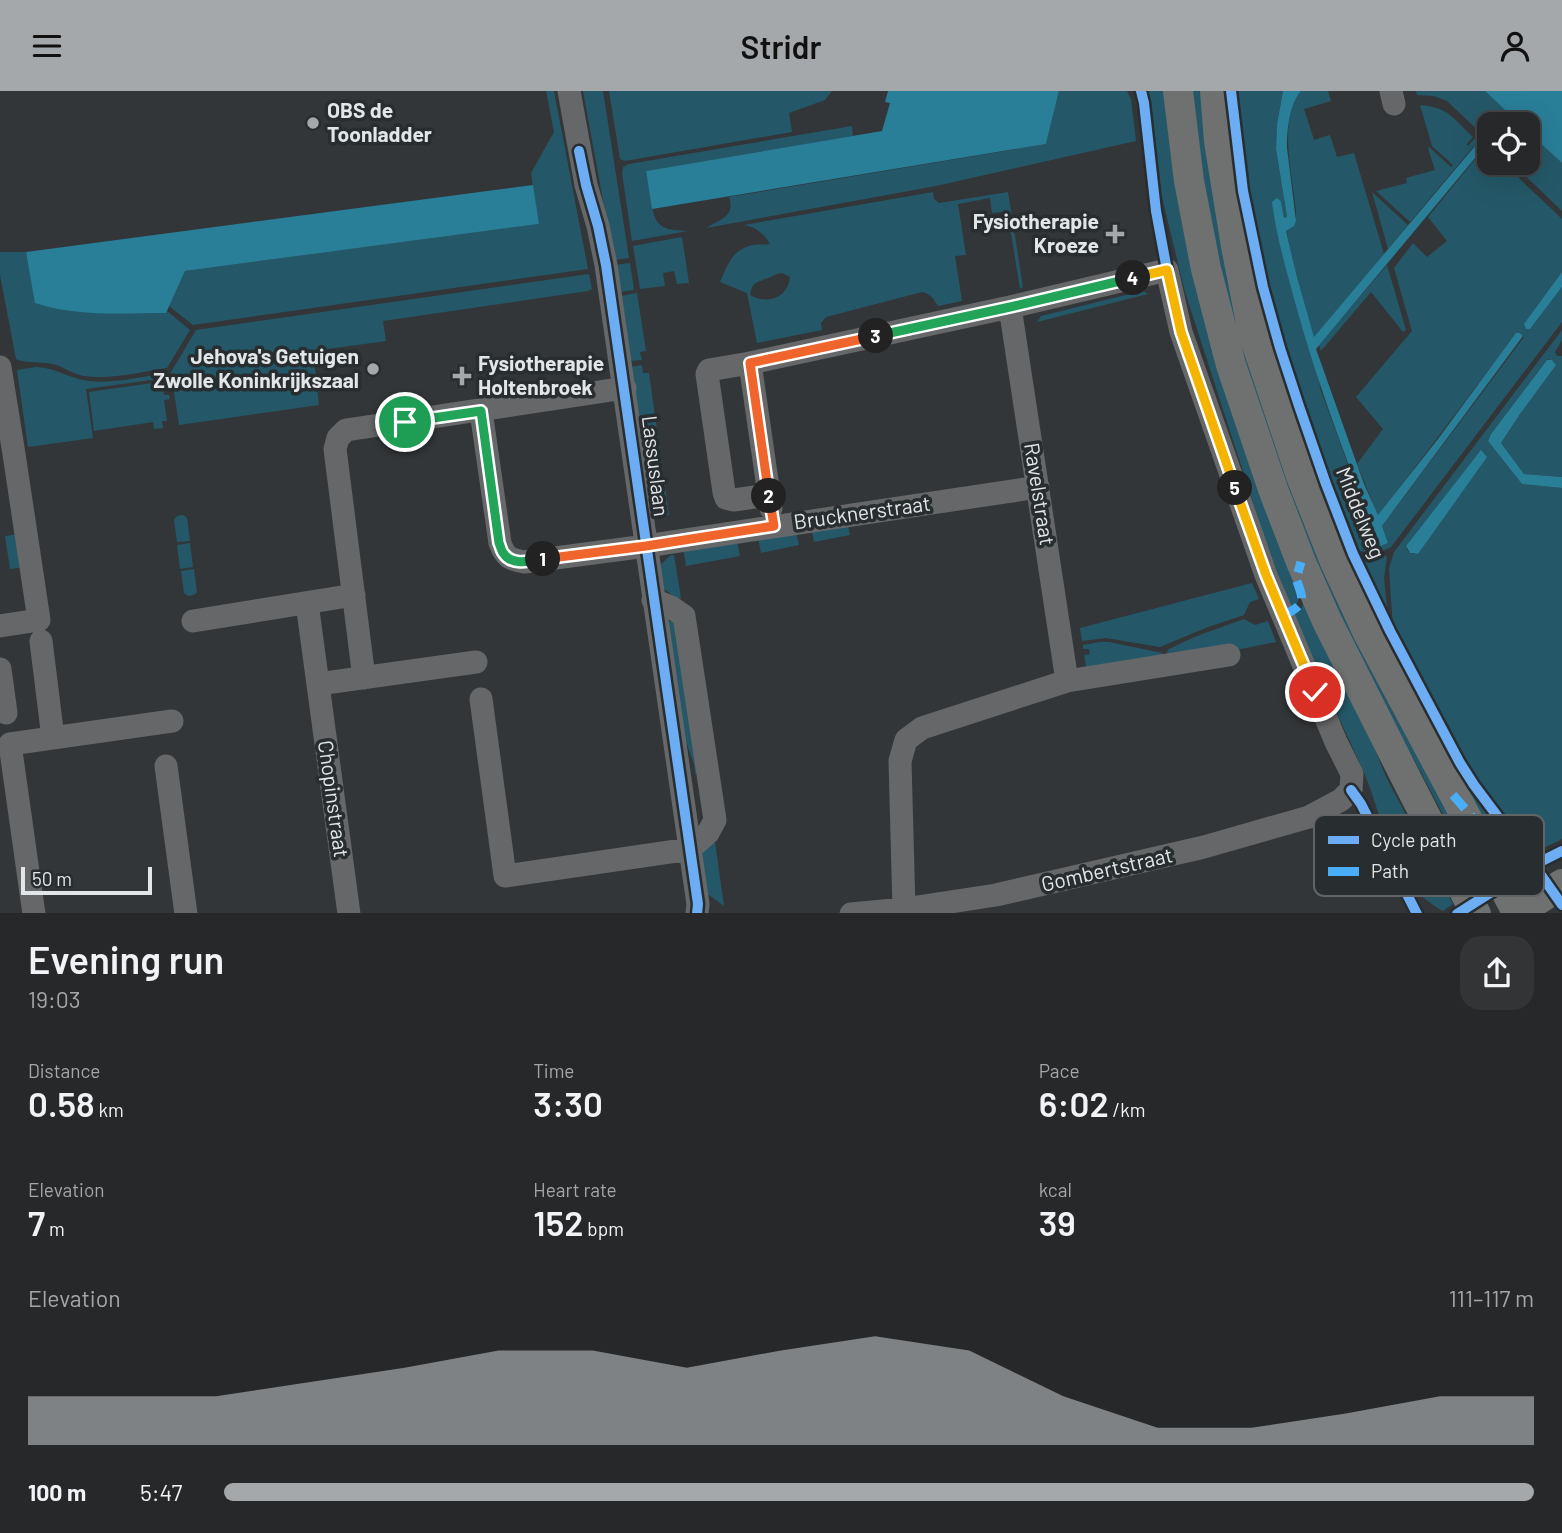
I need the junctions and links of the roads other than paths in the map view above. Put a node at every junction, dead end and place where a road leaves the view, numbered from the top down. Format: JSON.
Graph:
{"nodes":[{"id":1,"x":569,"y":91,"type":"edge"},
{"id":2,"x":1178,"y":91,"type":"edge"},
{"id":3,"x":1215,"y":91,"type":"edge"},
{"id":4,"x":1010,"y":307,"type":"junction"},
{"id":5,"x":750,"y":363,"type":"junction"},
{"id":6,"x":0,"y":367,"type":"edge"},
{"id":7,"x":625,"y":388,"type":"junction"},
{"id":8,"x":481,"y":411,"type":"junction"},
{"id":9,"x":1038,"y":487,"type":"junction"},
{"id":10,"x":769,"y":495,"type":"junction"},
{"id":11,"x":774,"y":526,"type":"junction"},
{"id":12,"x":646,"y":546,"type":"junction"},
{"id":13,"x":354,"y":595,"type":"junction"},
{"id":14,"x":307,"y":603,"type":"junction"},
{"id":15,"x":193,"y":621,"type":"dead end"},
{"id":16,"x":0,"y":626,"type":"edge"},
{"id":17,"x":41,"y":641,"type":"dead end"},
{"id":18,"x":1229,"y":655,"type":"dead end"},
{"id":19,"x":476,"y":662,"type":"dead end"},
{"id":20,"x":0,"y":669,"type":"edge"},
{"id":21,"x":365,"y":678,"type":"junction"},
{"id":22,"x":1067,"y":681,"type":"junction"},
{"id":23,"x":318,"y":684,"type":"junction"},
{"id":24,"x":481,"y":699,"type":"dead end"},
{"id":25,"x":6,"y":713,"type":"dead end"},
{"id":26,"x":172,"y":721,"type":"dead end"},
{"id":27,"x":53,"y":738,"type":"junction"},
{"id":28,"x":166,"y":766,"type":"dead end"},
{"id":29,"x":1425,"y":815,"type":"edge"},
{"id":30,"x":1465,"y":815,"type":"edge"},
{"id":31,"x":690,"y":849,"type":"junction"},
{"id":32,"x":1562,"y":884,"type":"edge"},
{"id":33,"x":1467,"y":896,"type":"edge"},
{"id":34,"x":1508,"y":896,"type":"edge"},
{"id":35,"x":1543,"y":896,"type":"edge"},
{"id":36,"x":1544,"y":896,"type":"edge"},
{"id":37,"x":904,"y":909,"type":"junction"},
{"id":38,"x":34,"y":913,"type":"edge"},
{"id":39,"x":186,"y":913,"type":"edge"},
{"id":40,"x":349,"y":913,"type":"edge"},
{"id":41,"x":697,"y":913,"type":"edge"},
{"id":42,"x":851,"y":913,"type":"edge"},
{"id":43,"x":1476,"y":913,"type":"edge"},
{"id":44,"x":1517,"y":913,"type":"edge"}],
"edges":[{"from":1,"to":7,"type":"street","name":"Lassuslaan"},
{"from":2,"to":29,"type":"main road"},
{"from":3,"to":30,"type":"main road","name":"Middelweg"},
{"from":4,"to":5,"type":"street"},
{"from":4,"to":9,"type":"street","name":"Ravelstraat"},
{"from":4,"to":37,"type":"street","name":"Gombertstraat"},
{"from":5,"to":10,"type":"street"},
{"from":5,"to":10,"type":"street"},
{"from":6,"to":16,"type":"street"},
{"from":7,"to":8,"type":"street"},
{"from":7,"to":12,"type":"street","name":"Lassuslaan"},
{"from":8,"to":12,"type":"street","name":"Brucknerstraat"},
{"from":8,"to":13,"type":"street"},
{"from":9,"to":11,"type":"street","name":"Brucknerstraat"},
{"from":9,"to":22,"type":"street","name":"Ravelstraat"},
{"from":10,"to":11,"type":"street"},
{"from":11,"to":12,"type":"street","name":"Brucknerstraat"},
{"from":12,"to":31,"type":"street","name":"Lassuslaan"},
{"from":13,"to":14,"type":"street"},
{"from":13,"to":21,"type":"street"},
{"from":14,"to":15,"type":"street"},
{"from":14,"to":23,"type":"street","name":"Chopinstraat"},
{"from":17,"to":27,"type":"street"},
{"from":18,"to":22,"type":"street"},
{"from":19,"to":21,"type":"street"},
{"from":20,"to":25,"type":"street"},
{"from":21,"to":23,"type":"street"},
{"from":22,"to":37,"type":"street"},
{"from":23,"to":40,"type":"street","name":"Chopinstraat"},
{"from":24,"to":31,"type":"street"},
{"from":26,"to":27,"type":"street"},
{"from":27,"to":38,"type":"street"},
{"from":28,"to":39,"type":"street"},
{"from":31,"to":41,"type":"street"},
{"from":32,"to":36,"type":"main road"},
{"from":33,"to":43,"type":"main road"},
{"from":34,"to":44,"type":"main road","name":"Middelweg"},
{"from":35,"to":44,"type":"main road"},
{"from":37,"to":42,"type":"street","name":"Gombertstraat"}]}
